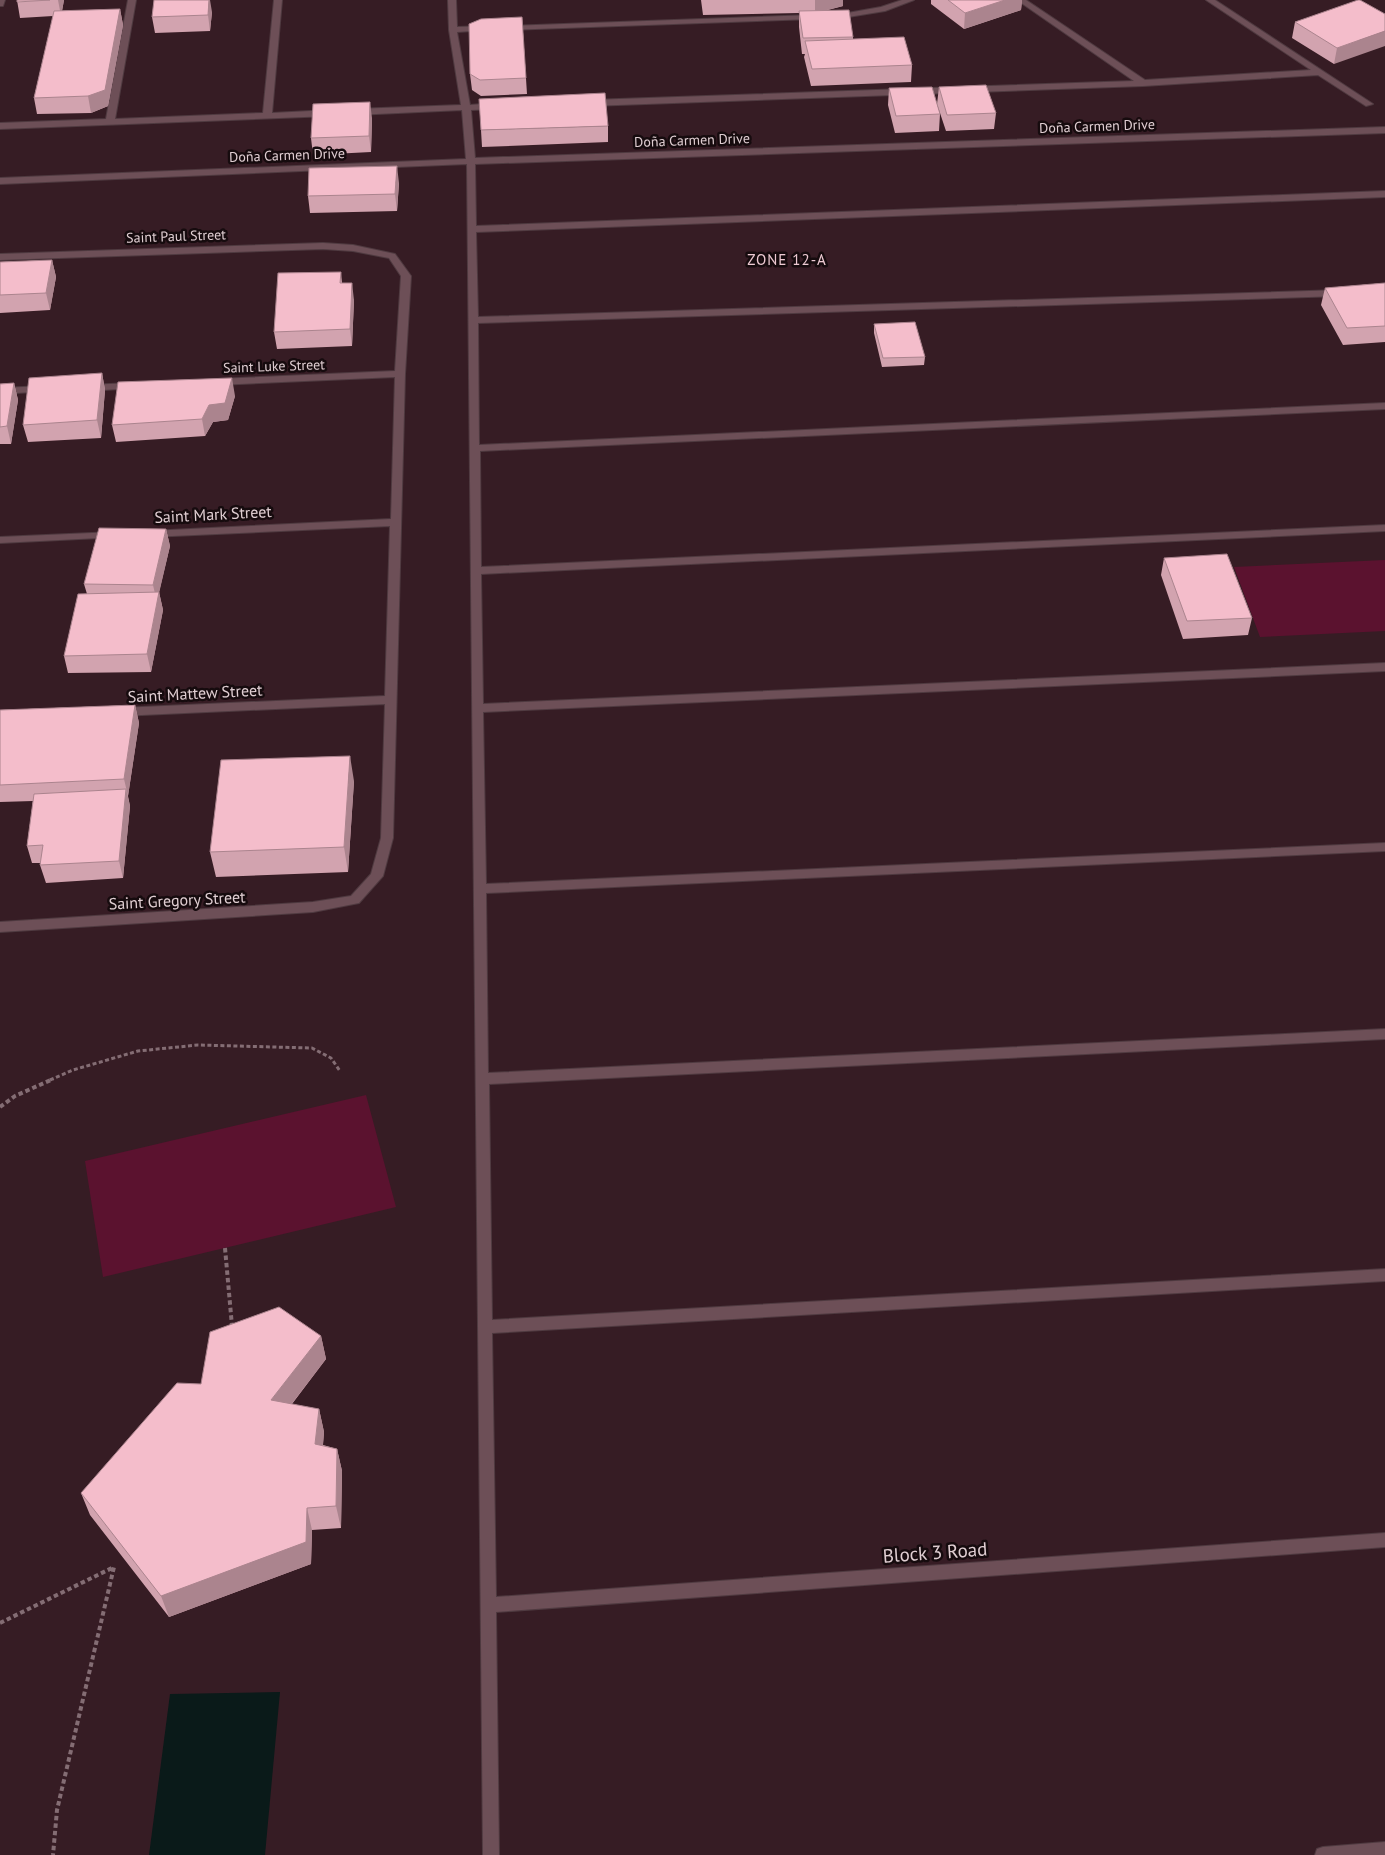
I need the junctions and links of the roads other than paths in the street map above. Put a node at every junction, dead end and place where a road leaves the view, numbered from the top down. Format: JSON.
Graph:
{"nodes":[{"id":1,"x":1,"y":0,"type":"edge"},
{"id":2,"x":132,"y":0,"type":"edge"},
{"id":3,"x":278,"y":0,"type":"edge"},
{"id":4,"x":452,"y":0,"type":"edge"},
{"id":5,"x":910,"y":0,"type":"edge"},
{"id":6,"x":1021,"y":0,"type":"edge"},
{"id":7,"x":1210,"y":0,"type":"edge"},
{"id":8,"x":0,"y":4,"type":"edge"},
{"id":9,"x":453,"y":30,"type":"junction"},
{"id":10,"x":1321,"y":72,"type":"junction"},
{"id":11,"x":1143,"y":83,"type":"junction"},
{"id":12,"x":576,"y":103,"type":"edge"},
{"id":13,"x":1369,"y":104,"type":"dead end"},
{"id":14,"x":506,"y":106,"type":"edge"},
{"id":15,"x":466,"y":107,"type":"junction"},
{"id":16,"x":346,"y":112,"type":"edge"},
{"id":17,"x":336,"y":113,"type":"edge"},
{"id":18,"x":267,"y":116,"type":"junction"},
{"id":19,"x":110,"y":122,"type":"junction"},
{"id":20,"x":0,"y":126,"type":"edge"},
{"id":21,"x":1385,"y":130,"type":"edge"},
{"id":22,"x":471,"y":161,"type":"junction"},
{"id":23,"x":0,"y":181,"type":"edge"},
{"id":24,"x":1385,"y":194,"type":"edge"},
{"id":25,"x":471,"y":229,"type":"junction"},
{"id":26,"x":0,"y":257,"type":"edge"},
{"id":27,"x":1355,"y":292,"type":"edge"},
{"id":28,"x":473,"y":320,"type":"junction"},
{"id":29,"x":400,"y":374,"type":"junction"},
{"id":30,"x":205,"y":382,"type":"edge"},
{"id":31,"x":146,"y":385,"type":"edge"},
{"id":32,"x":78,"y":388,"type":"edge"},
{"id":33,"x":59,"y":389,"type":"edge"},
{"id":34,"x":0,"y":391,"type":"edge"},
{"id":35,"x":1385,"y":406,"type":"edge"},
{"id":36,"x":474,"y":448,"type":"junction"},
{"id":37,"x":397,"y":522,"type":"junction"},
{"id":38,"x":1385,"y":528,"type":"edge"},
{"id":39,"x":0,"y":540,"type":"edge"},
{"id":40,"x":476,"y":571,"type":"junction"},
{"id":41,"x":1385,"y":667,"type":"edge"},
{"id":42,"x":391,"y":700,"type":"junction"},
{"id":43,"x":478,"y":708,"type":"junction"},
{"id":44,"x":108,"y":713,"type":"edge"},
{"id":45,"x":1385,"y":847,"type":"edge"},
{"id":46,"x":480,"y":889,"type":"junction"},
{"id":47,"x":355,"y":900,"type":"joint"},
{"id":48,"x":0,"y":927,"type":"edge"},
{"id":49,"x":1385,"y":1034,"type":"edge"},
{"id":50,"x":482,"y":1079,"type":"junction"},
{"id":51,"x":1385,"y":1275,"type":"edge"},
{"id":52,"x":485,"y":1327,"type":"junction"},
{"id":53,"x":1385,"y":1540,"type":"edge"},
{"id":54,"x":489,"y":1604,"type":"junction"},
{"id":55,"x":1385,"y":1850,"type":"edge"},
{"id":56,"x":492,"y":1855,"type":"edge"},
{"id":57,"x":1322,"y":1855,"type":"edge"}],
"edges":[{"from":1,"to":8,"type":"street"},
{"from":2,"to":19,"type":"street"},
{"from":3,"to":18,"type":"street"},
{"from":4,"to":9,"type":"street"},
{"from":5,"to":9,"type":"street"},
{"from":6,"to":11,"type":"street"},
{"from":7,"to":10,"type":"street"},
{"from":9,"to":15,"type":"street"},
{"from":10,"to":11,"type":"street"},
{"from":10,"to":13,"type":"street"},
{"from":11,"to":12,"type":"street"},
{"from":14,"to":15,"type":"street"},
{"from":15,"to":16,"type":"street"},
{"from":15,"to":22,"type":"street"},
{"from":17,"to":18,"type":"street"},
{"from":18,"to":19,"type":"street"},
{"from":19,"to":20,"type":"street"},
{"from":21,"to":22,"type":"street","name":"Doña Carmen Drive"},
{"from":22,"to":23,"type":"street","name":"Doña Carmen Drive"},
{"from":22,"to":25,"type":"street"},
{"from":24,"to":25,"type":"street"},
{"from":25,"to":28,"type":"street"},
{"from":26,"to":29,"type":"street","name":"Saint Paul Street"},
{"from":27,"to":28,"type":"street"},
{"from":28,"to":36,"type":"street"},
{"from":29,"to":30,"type":"street","name":"Saint Luke Street"},
{"from":29,"to":37,"type":"street","name":"Saint Paul Street"},
{"from":31,"to":32,"type":"street"},
{"from":33,"to":34,"type":"street"},
{"from":35,"to":36,"type":"street"},
{"from":36,"to":40,"type":"street"},
{"from":37,"to":39,"type":"street","name":"Saint Mark Street"},
{"from":37,"to":42,"type":"street","name":"Saint Paul Street"},
{"from":38,"to":40,"type":"street"},
{"from":40,"to":43,"type":"street"},
{"from":41,"to":43,"type":"street"},
{"from":42,"to":44,"type":"street","name":"Saint Mattew Street"},
{"from":42,"to":47,"type":"street","name":"Saint Paul Street"},
{"from":43,"to":46,"type":"street"},
{"from":45,"to":46,"type":"street"},
{"from":46,"to":50,"type":"street"},
{"from":47,"to":48,"type":"street","name":"Saint Gregory Street"},
{"from":49,"to":50,"type":"street"},
{"from":50,"to":52,"type":"street"},
{"from":51,"to":52,"type":"street"},
{"from":52,"to":54,"type":"street"},
{"from":53,"to":54,"type":"street","name":"Block 3 Road"},
{"from":54,"to":56,"type":"street"},
{"from":55,"to":57,"type":"street"}]}
